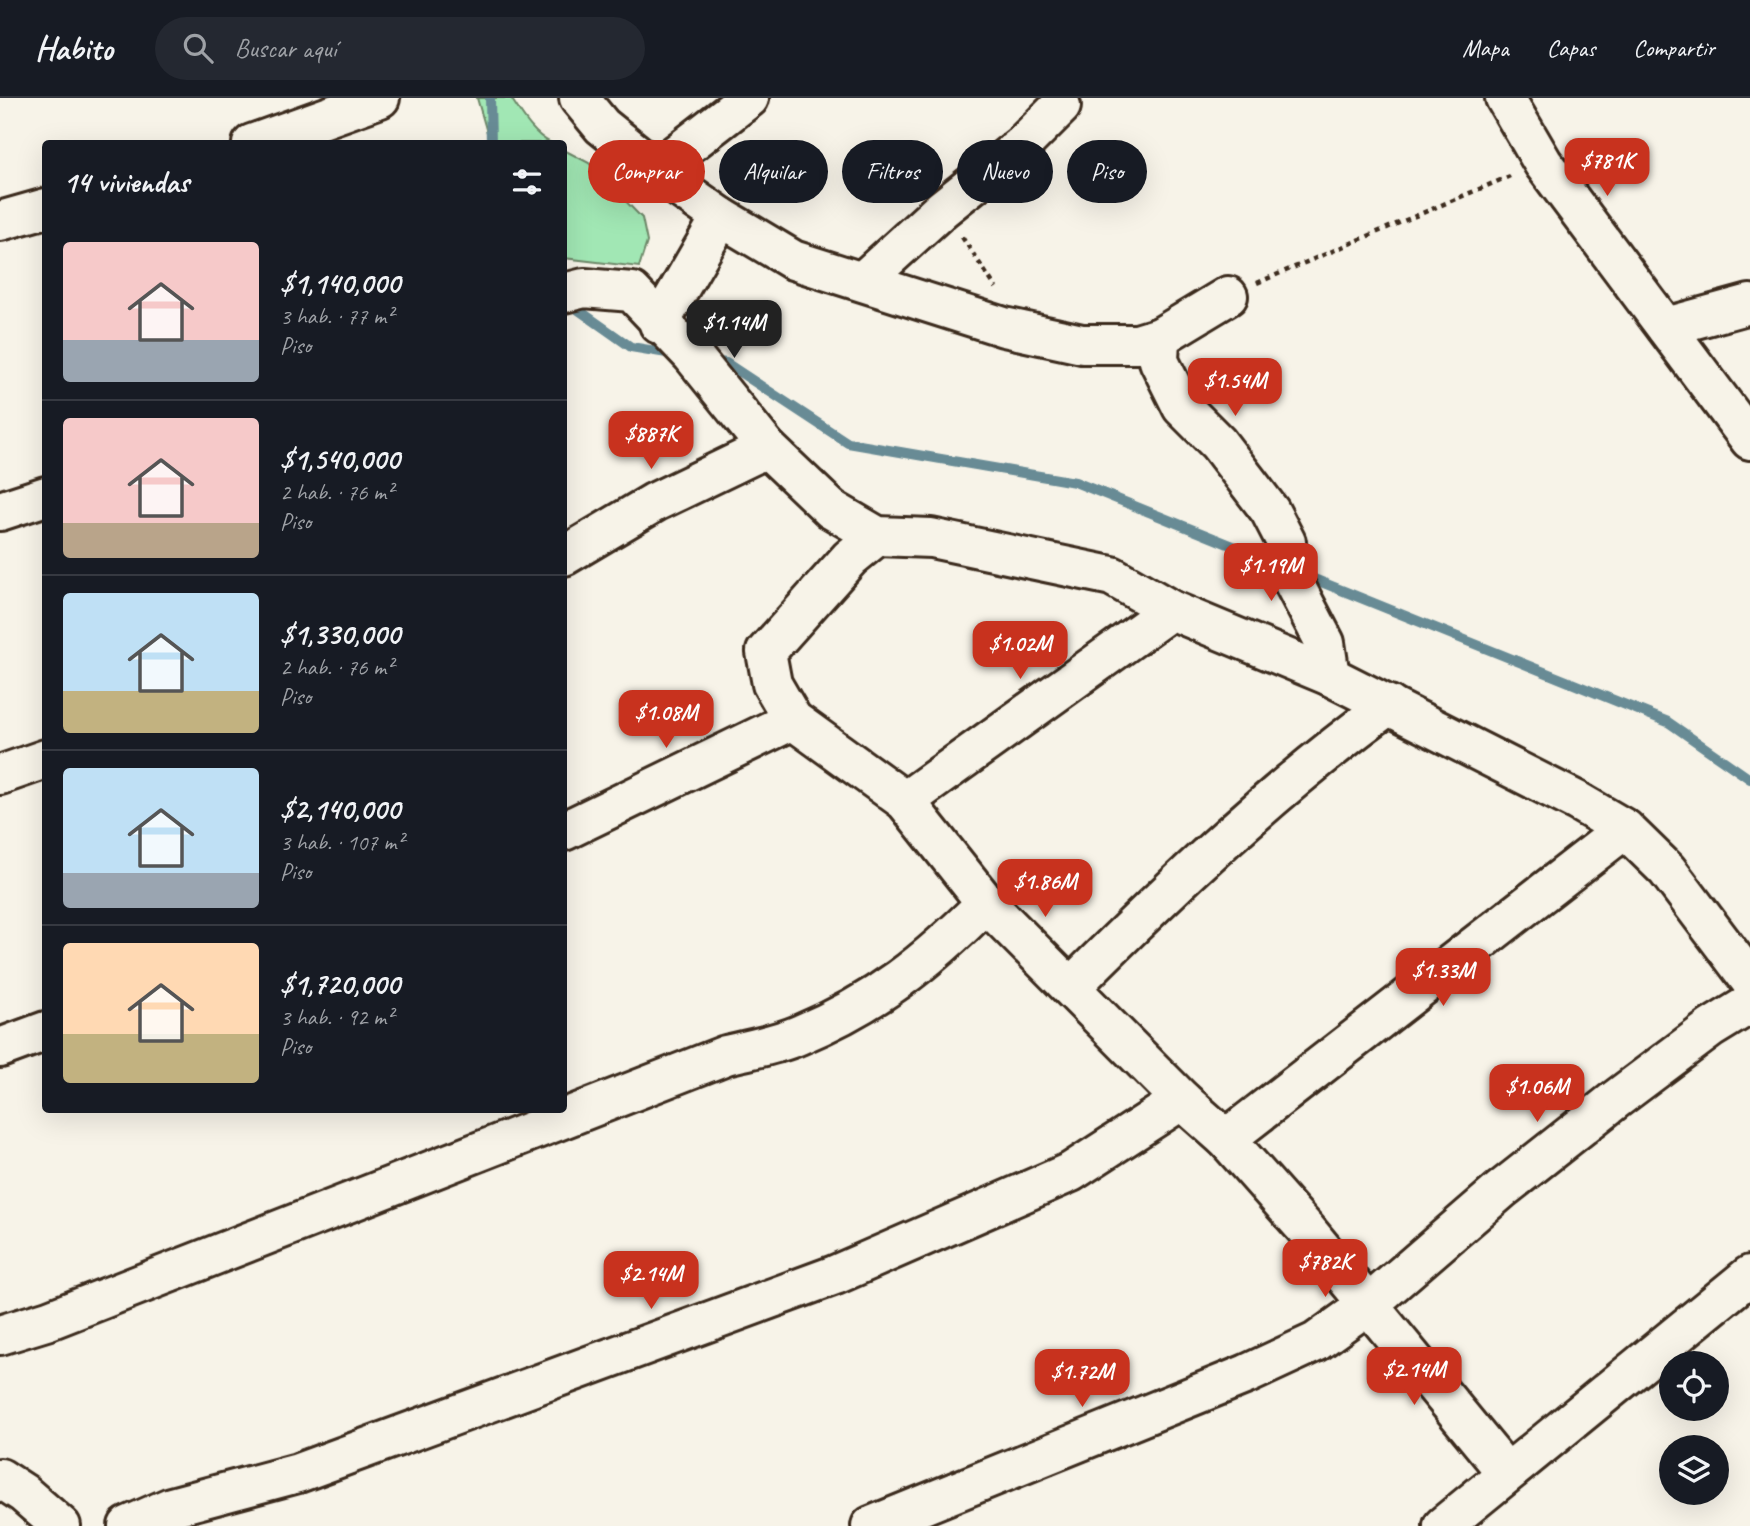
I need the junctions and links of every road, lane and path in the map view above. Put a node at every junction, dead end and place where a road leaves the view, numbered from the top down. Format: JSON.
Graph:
{"nodes":[{"id":1,"x":380,"y":98,"type":"edge"},
{"id":2,"x":579,"y":98,"type":"edge"},
{"id":3,"x":749,"y":98,"type":"edge"},
{"id":4,"x":1505,"y":98,"type":"edge"},
{"id":5,"x":1061,"y":106,"type":"dead end"},
{"id":6,"x":263,"y":140,"type":"edge"},
{"id":7,"x":620,"y":140,"type":"edge"},
{"id":8,"x":695,"y":140,"type":"edge"},
{"id":9,"x":1543,"y":163,"type":"junction"},
{"id":10,"x":702,"y":203,"type":"edge"},
{"id":11,"x":42,"y":209,"type":"edge"},
{"id":12,"x":721,"y":217,"type":"junction"},
{"id":13,"x":0,"y":221,"type":"edge"},
{"id":14,"x":863,"y":281,"type":"junction"},
{"id":15,"x":567,"y":292,"type":"edge"},
{"id":16,"x":1228,"y":296,"type":"joint"},
{"id":17,"x":1750,"y":304,"type":"edge"},
{"id":18,"x":659,"y":324,"type":"junction"},
{"id":19,"x":1666,"y":327,"type":"junction"},
{"id":20,"x":1160,"y":337,"type":"junction"},
{"id":21,"x":1750,"y":440,"type":"edge"},
{"id":22,"x":767,"y":448,"type":"junction"},
{"id":23,"x":42,"y":497,"type":"edge"},
{"id":24,"x":0,"y":511,"type":"edge"},
{"id":25,"x":877,"y":536,"type":"junction"},
{"id":26,"x":567,"y":554,"type":"edge"},
{"id":27,"x":1171,"y":610,"type":"junction"},
{"id":28,"x":1330,"y":676,"type":"junction"},
{"id":29,"x":1389,"y":705,"type":"junction"},
{"id":30,"x":793,"y":720,"type":"junction"},
{"id":31,"x":42,"y":760,"type":"edge"},
{"id":32,"x":0,"y":775,"type":"edge"},
{"id":33,"x":905,"y":801,"type":"junction"},
{"id":34,"x":1625,"y":829,"type":"junction"},
{"id":35,"x":567,"y":830,"type":"edge"},
{"id":36,"x":986,"y":903,"type":"junction"},
{"id":37,"x":1750,"y":980,"type":"edge"},
{"id":38,"x":1072,"y":986,"type":"junction"},
{"id":39,"x":1750,"y":1004,"type":"edge"},
{"id":40,"x":42,"y":1032,"type":"edge"},
{"id":41,"x":0,"y":1048,"type":"edge"},
{"id":42,"x":1182,"y":1100,"type":"junction"},
{"id":43,"x":1226,"y":1139,"type":"junction"},
{"id":44,"x":1750,"y":1275,"type":"edge"},
{"id":45,"x":1368,"y":1304,"type":"junction"},
{"id":46,"x":0,"y":1335,"type":"edge"},
{"id":47,"x":1506,"y":1472,"type":"junction"},
{"id":48,"x":0,"y":1478,"type":"edge"},
{"id":49,"x":61,"y":1526,"type":"edge"},
{"id":50,"x":128,"y":1526,"type":"edge"},
{"id":51,"x":871,"y":1526,"type":"edge"},
{"id":52,"x":1443,"y":1526,"type":"edge"}],
"edges":[{"from":1,"to":6,"type":"street"},
{"from":2,"to":7,"type":"street"},
{"from":3,"to":8,"type":"street"},
{"from":4,"to":9,"type":"street"},
{"from":5,"to":14,"type":"street"},
{"from":9,"to":16,"type":"path"},
{"from":9,"to":19,"type":"street"},
{"from":10,"to":12,"type":"street"},
{"from":11,"to":13,"type":"street"},
{"from":12,"to":14,"type":"street"},
{"from":12,"to":18,"type":"street"},
{"from":14,"to":20,"type":"street"},
{"from":15,"to":18,"type":"street"},
{"from":16,"to":20,"type":"street"},
{"from":17,"to":19,"type":"street"},
{"from":18,"to":22,"type":"street"},
{"from":19,"to":21,"type":"street"},
{"from":20,"to":28,"type":"street"},
{"from":22,"to":25,"type":"street"},
{"from":22,"to":26,"type":"street"},
{"from":23,"to":24,"type":"street"},
{"from":25,"to":27,"type":"street"},
{"from":25,"to":30,"type":"street"},
{"from":27,"to":28,"type":"street"},
{"from":27,"to":33,"type":"street"},
{"from":28,"to":29,"type":"street"},
{"from":29,"to":34,"type":"street"},
{"from":29,"to":38,"type":"street"},
{"from":30,"to":33,"type":"street"},
{"from":30,"to":35,"type":"street"},
{"from":31,"to":32,"type":"street"},
{"from":33,"to":36,"type":"street"},
{"from":34,"to":37,"type":"street"},
{"from":34,"to":43,"type":"street"},
{"from":36,"to":38,"type":"street"},
{"from":36,"to":46,"type":"street"},
{"from":38,"to":42,"type":"street"},
{"from":39,"to":45,"type":"street"},
{"from":40,"to":41,"type":"street"},
{"from":42,"to":43,"type":"street"},
{"from":42,"to":50,"type":"street"},
{"from":43,"to":45,"type":"street"},
{"from":44,"to":47,"type":"street"},
{"from":45,"to":47,"type":"street"},
{"from":45,"to":51,"type":"street"},
{"from":47,"to":52,"type":"street"},
{"from":48,"to":49,"type":"street"}]}
